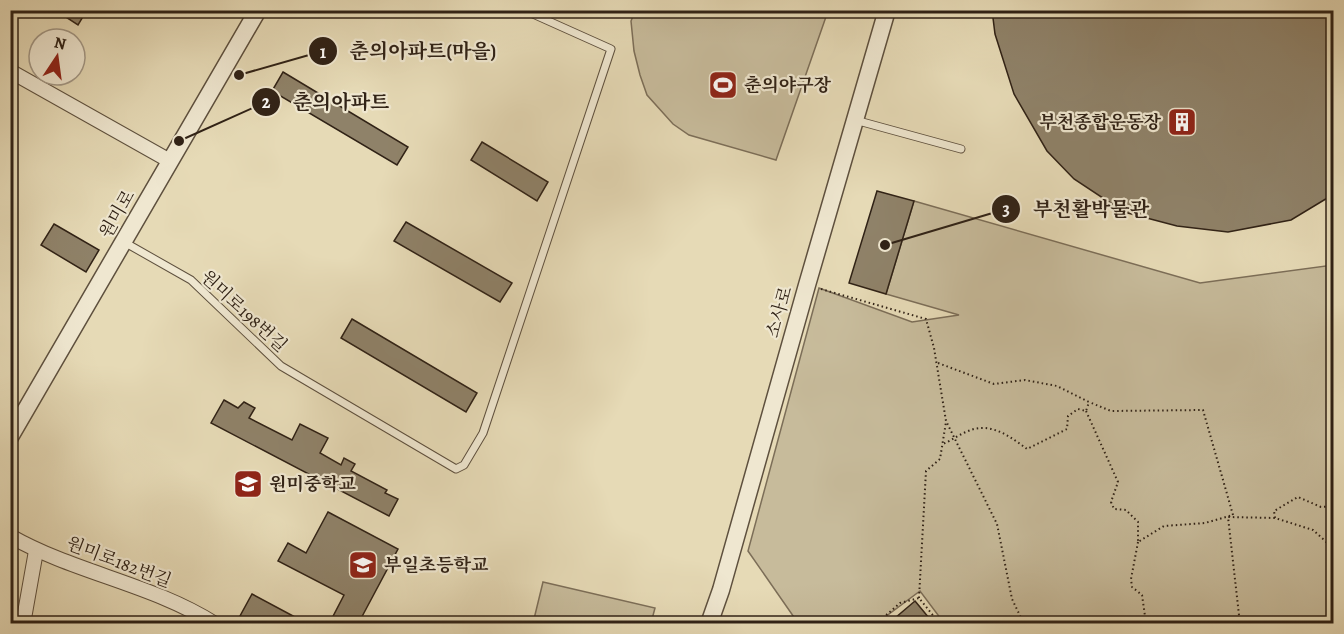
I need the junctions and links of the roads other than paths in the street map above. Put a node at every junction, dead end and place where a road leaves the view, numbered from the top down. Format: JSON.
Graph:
{"nodes":[{"id":1,"x":258,"y":10,"type":"edge"},
{"id":2,"x":524,"y":10,"type":"edge"},
{"id":3,"x":887,"y":10,"type":"edge"},
{"id":4,"x":10,"y":71,"type":"edge"},
{"id":5,"x":855,"y":120,"type":"junction"},
{"id":6,"x":961,"y":149,"type":"dead end"},
{"id":7,"x":170,"y":161,"type":"junction"},
{"id":8,"x":124,"y":242,"type":"junction"},
{"id":9,"x":10,"y":437,"type":"edge"},
{"id":10,"x":10,"y":536,"type":"edge"},
{"id":11,"x":36,"y":551,"type":"junction"},
{"id":12,"x":23,"y":624,"type":"edge"},
{"id":13,"x":215,"y":624,"type":"edge"},
{"id":14,"x":709,"y":624,"type":"edge"}],
"edges":[{"from":1,"to":7,"type":"street","name":"원미로"},
{"from":2,"to":8,"type":"lane","name":"원미로198번길"},
{"from":3,"to":5,"type":"street","name":"소사로"},
{"from":4,"to":7,"type":"street"},
{"from":5,"to":6,"type":"lane"},
{"from":5,"to":14,"type":"street","name":"소사로"},
{"from":7,"to":8,"type":"street","name":"원미로"},
{"from":8,"to":9,"type":"street","name":"원미로"},
{"from":10,"to":11,"type":"street","name":"원미로182번길"},
{"from":11,"to":12,"type":"street"},
{"from":11,"to":13,"type":"street","name":"원미로182번길"}]}
